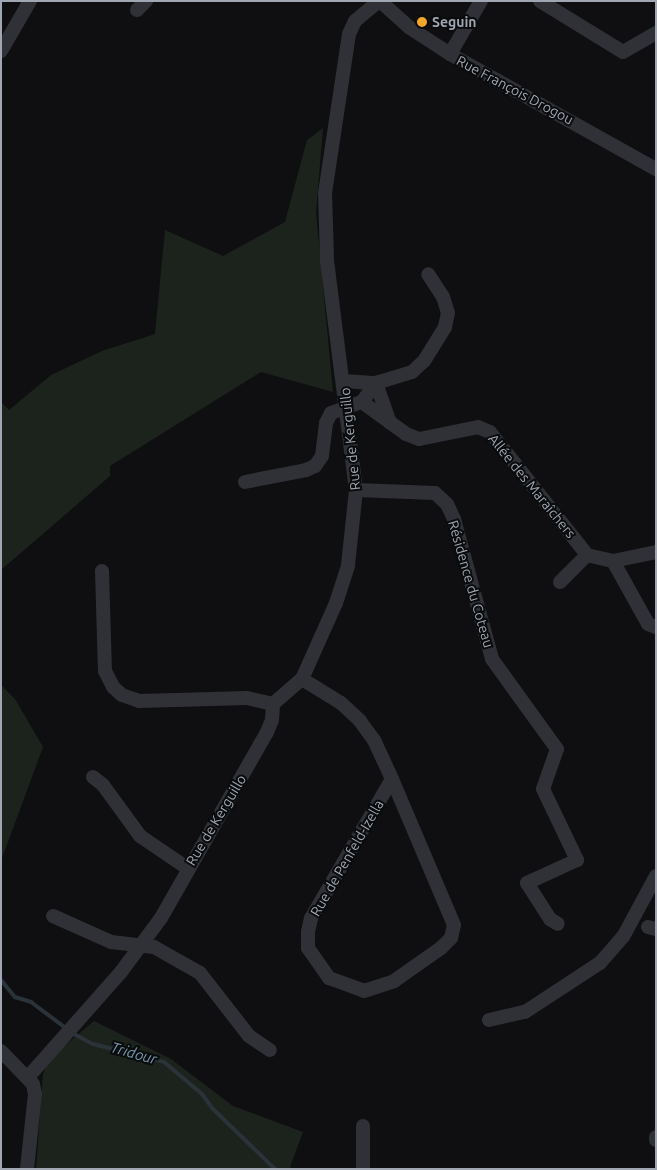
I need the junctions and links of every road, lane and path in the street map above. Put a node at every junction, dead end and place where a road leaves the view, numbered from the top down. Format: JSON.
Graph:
{"nodes":[{"id":1,"x":30,"y":1,"type":"edge"},
{"id":2,"x":380,"y":1,"type":"edge"},
{"id":3,"x":481,"y":1,"type":"edge"},
{"id":4,"x":540,"y":1,"type":"edge"},
{"id":5,"x":656,"y":33,"type":"edge"},
{"id":6,"x":2,"y":46,"type":"edge"},
{"id":7,"x":450,"y":54,"type":"junction"},
{"id":8,"x":656,"y":170,"type":"edge"},
{"id":9,"x":428,"y":274,"type":"dead end"},
{"id":10,"x":344,"y":381,"type":"junction"},
{"id":11,"x":376,"y":383,"type":"junction"},
{"id":12,"x":362,"y":402,"type":"junction"},
{"id":13,"x":347,"y":405,"type":"junction"},
{"id":14,"x":390,"y":423,"type":"junction"},
{"id":15,"x":245,"y":482,"type":"dead end"},
{"id":16,"x":356,"y":490,"type":"junction"},
{"id":17,"x":656,"y":552,"type":"edge"},
{"id":18,"x":587,"y":554,"type":"junction"},
{"id":19,"x":613,"y":562,"type":"junction"},
{"id":20,"x":102,"y":571,"type":"dead end"},
{"id":21,"x":560,"y":582,"type":"dead end"},
{"id":22,"x":656,"y":627,"type":"edge"},
{"id":23,"x":302,"y":679,"type":"junction"},
{"id":24,"x":273,"y":704,"type":"junction"},
{"id":25,"x":93,"y":777,"type":"dead end"},
{"id":26,"x":392,"y":779,"type":"junction"},
{"id":27,"x":187,"y":868,"type":"junction"},
{"id":28,"x":656,"y":876,"type":"edge"},
{"id":29,"x":53,"y":916,"type":"dead end"},
{"id":30,"x":558,"y":924,"type":"dead end"},
{"id":31,"x":141,"y":945,"type":"junction"},
{"id":32,"x":489,"y":1020,"type":"dead end"},
{"id":33,"x":270,"y":1050,"type":"dead end"},
{"id":34,"x":1,"y":1051,"type":"edge"},
{"id":35,"x":29,"y":1076,"type":"junction"},
{"id":36,"x":363,"y":1126,"type":"dead end"},
{"id":37,"x":27,"y":1169,"type":"edge"},
{"id":38,"x":362,"y":1169,"type":"edge"}],
"edges":[{"from":1,"to":6,"type":"street"},
{"from":2,"to":7,"type":"street","name":"Rue François Drogou"},
{"from":2,"to":10,"type":"street","name":"Rue de Kerguillo"},
{"from":3,"to":7,"type":"street"},
{"from":4,"to":5,"type":"street"},
{"from":7,"to":8,"type":"street","name":"Rue François Drogou"},
{"from":9,"to":11,"type":"street"},
{"from":10,"to":11,"type":"street"},
{"from":10,"to":13,"type":"street","name":"Rue de Kerguillo"},
{"from":11,"to":12,"type":"street"},
{"from":11,"to":14,"type":"street"},
{"from":12,"to":13,"type":"street"},
{"from":12,"to":14,"type":"street","name":"Allée des Maraîchers"},
{"from":13,"to":15,"type":"street"},
{"from":13,"to":16,"type":"street","name":"Rue de Kerguillo"},
{"from":14,"to":18,"type":"street","name":"Allée des Maraîchers"},
{"from":16,"to":23,"type":"street","name":"Rue de Kerguillo"},
{"from":16,"to":30,"type":"street","name":"Résidence du Coteau"},
{"from":17,"to":19,"type":"street"},
{"from":18,"to":19,"type":"street"},
{"from":18,"to":21,"type":"street"},
{"from":19,"to":22,"type":"street"},
{"from":20,"to":24,"type":"street"},
{"from":23,"to":24,"type":"street","name":"Rue de Kerguillo"},
{"from":23,"to":26,"type":"street","name":"Rue de Penfeld-Izella"},
{"from":24,"to":27,"type":"street","name":"Rue de Kerguillo"},
{"from":25,"to":27,"type":"street"},
{"from":26,"to":26,"type":"street","name":"Rue de Penfeld-Izella"},
{"from":27,"to":31,"type":"street","name":"Rue de Kerguillo"},
{"from":28,"to":32,"type":"street"},
{"from":29,"to":31,"type":"street"},
{"from":31,"to":33,"type":"street"},
{"from":31,"to":35,"type":"street","name":"Rue de Kerguillo"},
{"from":34,"to":35,"type":"street"},
{"from":35,"to":37,"type":"street"},
{"from":36,"to":38,"type":"street"}]}
